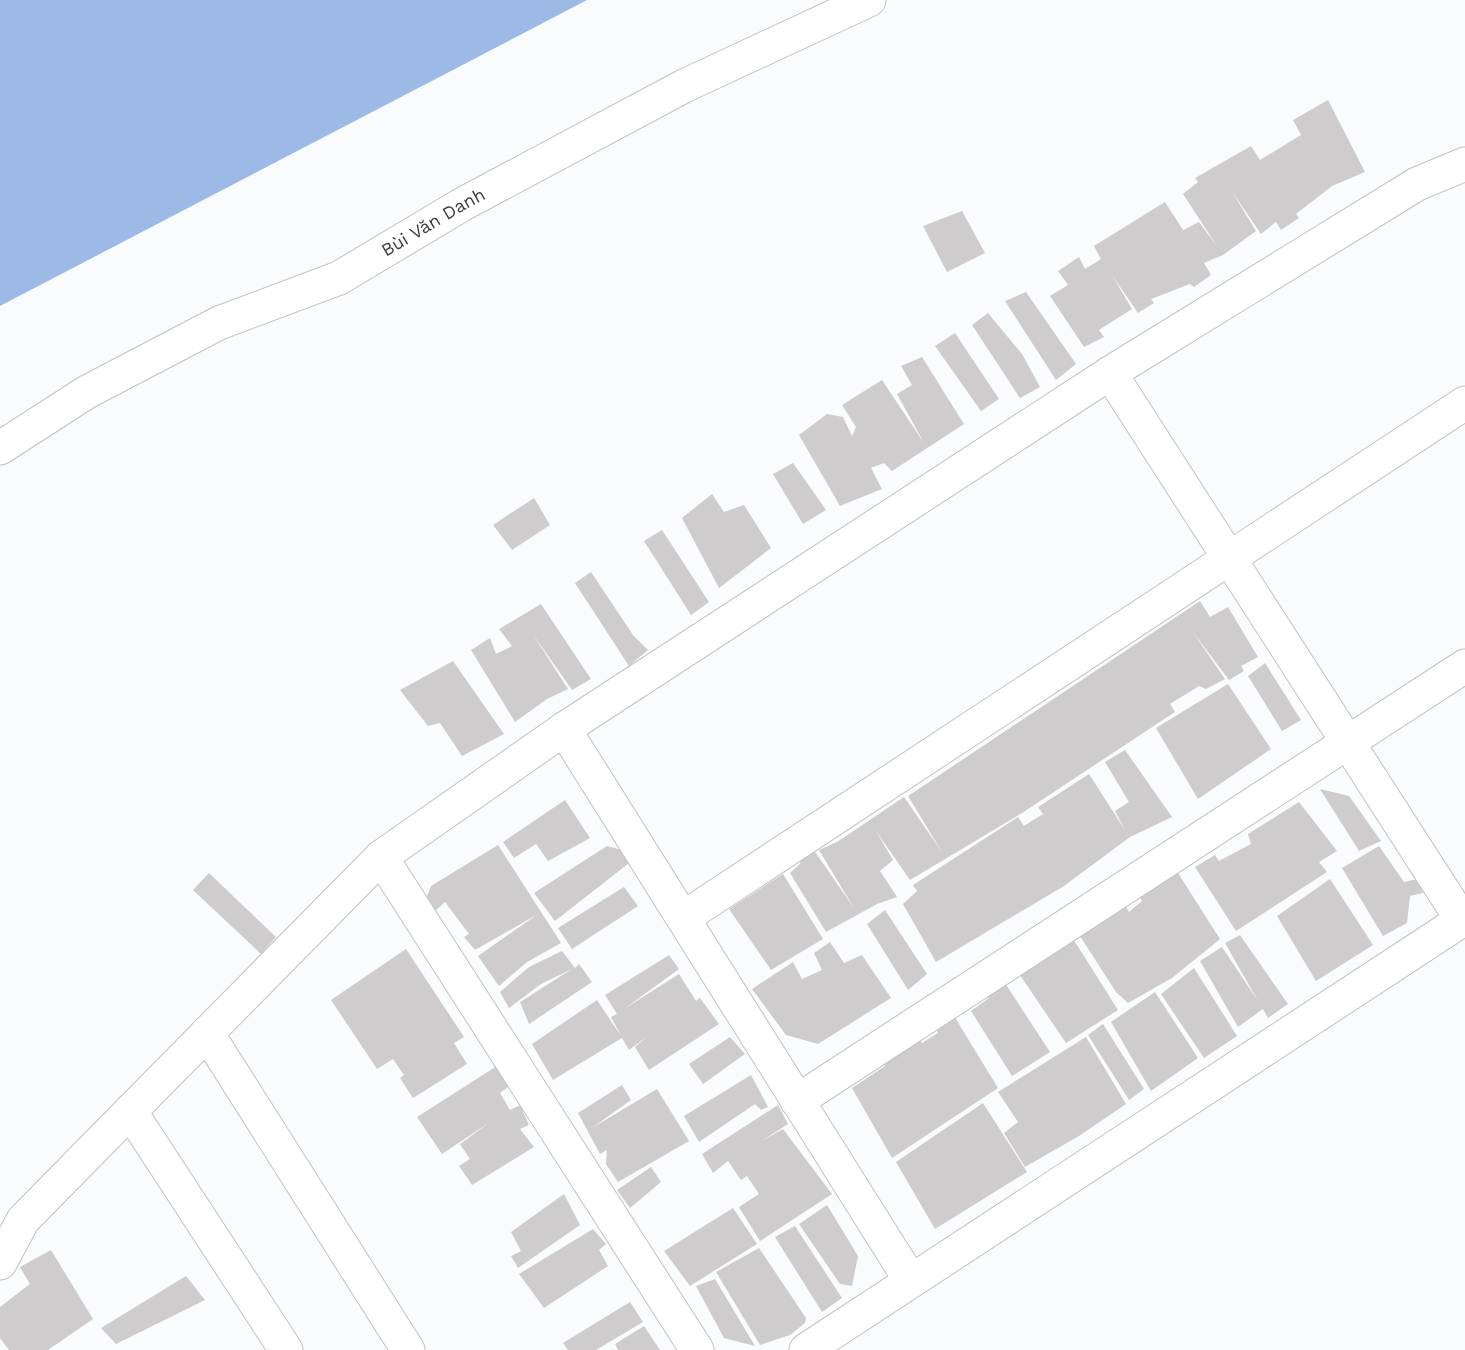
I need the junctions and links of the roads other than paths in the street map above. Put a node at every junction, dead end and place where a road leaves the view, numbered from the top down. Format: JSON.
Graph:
{"nodes":[{"id":1,"x":869,"y":0,"type":"edge"},
{"id":2,"x":1465,"y":164,"type":"edge"},
{"id":3,"x":1110,"y":373,"type":"junction"},
{"id":4,"x":1465,"y":403,"type":"edge"},
{"id":5,"x":0,"y":448,"type":"edge"},
{"id":6,"x":1229,"y":558,"type":"junction"},
{"id":7,"x":1465,"y":666,"type":"edge"},
{"id":8,"x":564,"y":729,"type":"junction"},
{"id":9,"x":1347,"y":743,"type":"junction"},
{"id":10,"x":381,"y":857,"type":"junction"},
{"id":11,"x":683,"y":918,"type":"junction"},
{"id":12,"x":1463,"y":919,"type":"edge"},
{"id":13,"x":207,"y":1033,"type":"junction"},
{"id":14,"x":797,"y":1101,"type":"junction"},
{"id":15,"x":130,"y":1111,"type":"junction"},
{"id":16,"x":0,"y":1263,"type":"edge"},
{"id":17,"x":911,"y":1281,"type":"junction"},
{"id":18,"x":286,"y":1350,"type":"edge"},
{"id":19,"x":408,"y":1350,"type":"edge"},
{"id":20,"x":697,"y":1350,"type":"edge"},
{"id":21,"x":806,"y":1350,"type":"edge"}],
"edges":[{"from":1,"to":5,"type":"street","name":"Bùi Văn Danh"},
{"from":2,"to":3,"type":"street"},
{"from":3,"to":6,"type":"street"},
{"from":3,"to":8,"type":"street"},
{"from":4,"to":6,"type":"street"},
{"from":6,"to":9,"type":"street"},
{"from":6,"to":11,"type":"street"},
{"from":7,"to":9,"type":"street"},
{"from":8,"to":10,"type":"street"},
{"from":8,"to":11,"type":"street"},
{"from":9,"to":12,"type":"street"},
{"from":9,"to":14,"type":"street"},
{"from":10,"to":13,"type":"street"},
{"from":10,"to":20,"type":"street"},
{"from":11,"to":14,"type":"street"},
{"from":12,"to":17,"type":"street"},
{"from":13,"to":15,"type":"street"},
{"from":13,"to":19,"type":"street"},
{"from":14,"to":17,"type":"street"},
{"from":15,"to":16,"type":"street"},
{"from":15,"to":18,"type":"street"},
{"from":17,"to":21,"type":"street"}]}
